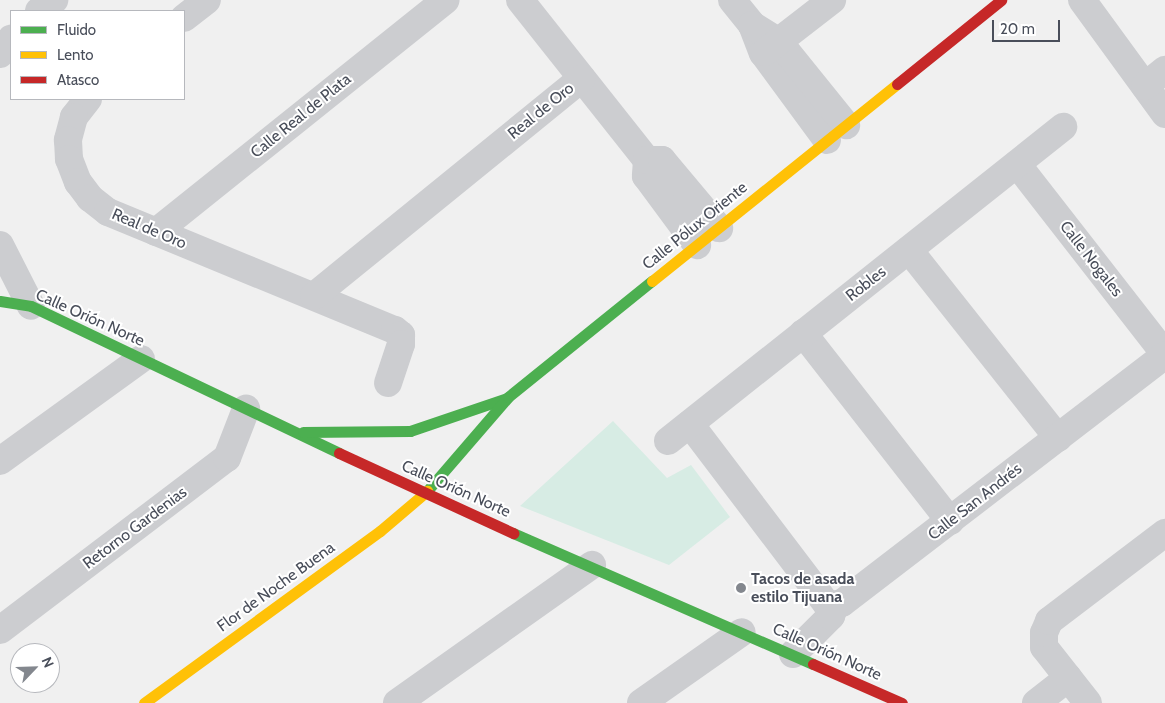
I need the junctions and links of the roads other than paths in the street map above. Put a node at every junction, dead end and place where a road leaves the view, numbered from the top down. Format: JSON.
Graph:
{"nodes":[{"id":1,"x":54,"y":0,"type":"edge"},
{"id":2,"x":207,"y":0,"type":"edge"},
{"id":3,"x":446,"y":0,"type":"edge"},
{"id":4,"x":520,"y":0,"type":"edge"},
{"id":5,"x":732,"y":0,"type":"edge"},
{"id":6,"x":832,"y":0,"type":"edge"},
{"id":7,"x":1002,"y":0,"type":"edge"},
{"id":8,"x":1082,"y":0,"type":"edge"},
{"id":9,"x":40,"y":10,"type":"edge"},
{"id":10,"x":185,"y":17,"type":"edge"},
{"id":11,"x":10,"y":40,"type":"edge"},
{"id":12,"x":771,"y":48,"type":"junction"},
{"id":13,"x":0,"y":54,"type":"edge"},
{"id":14,"x":582,"y":78,"type":"junction"},
{"id":15,"x":1155,"y":78,"type":"edge"},
{"id":16,"x":87,"y":100,"type":"edge"},
{"id":17,"x":1165,"y":114,"type":"edge"},
{"id":18,"x":1064,"y":127,"type":"dead end"},
{"id":19,"x":837,"y":133,"type":"junction"},
{"id":20,"x":647,"y":160,"type":"junction"},
{"id":21,"x":1017,"y":164,"type":"junction"},
{"id":22,"x":719,"y":228,"type":"junction"},
{"id":23,"x":156,"y":232,"type":"junction"},
{"id":24,"x":0,"y":245,"type":"edge"},
{"id":25,"x":697,"y":245,"type":"junction"},
{"id":26,"x":909,"y":250,"type":"junction"},
{"id":27,"x":0,"y":285,"type":"edge"},
{"id":28,"x":314,"y":296,"type":"junction"},
{"id":29,"x":0,"y":301,"type":"edge"},
{"id":30,"x":31,"y":306,"type":"junction"},
{"id":31,"x":804,"y":334,"type":"junction"},
{"id":32,"x":1165,"y":355,"type":"edge"},
{"id":33,"x":141,"y":358,"type":"junction"},
{"id":34,"x":388,"y":383,"type":"dead end"},
{"id":35,"x":508,"y":397,"type":"junction"},
{"id":36,"x":246,"y":409,"type":"junction"},
{"id":37,"x":690,"y":424,"type":"junction"},
{"id":38,"x":296,"y":432,"type":"junction"},
{"id":39,"x":1058,"y":438,"type":"junction"},
{"id":40,"x":668,"y":440,"type":"dead end"},
{"id":41,"x":0,"y":461,"type":"edge"},
{"id":42,"x":424,"y":494,"type":"junction"},
{"id":43,"x":950,"y":521,"type":"junction"},
{"id":44,"x":1165,"y":533,"type":"edge"},
{"id":45,"x":592,"y":565,"type":"junction"},
{"id":46,"x":830,"y":604,"type":"junction"},
{"id":47,"x":0,"y":630,"type":"edge"},
{"id":48,"x":742,"y":632,"type":"junction"},
{"id":49,"x":786,"y":652,"type":"junction"},
{"id":50,"x":1068,"y":678,"type":"junction"},
{"id":51,"x":883,"y":700,"type":"edge"},
{"id":52,"x":144,"y":703,"type":"edge"},
{"id":53,"x":397,"y":703,"type":"edge"},
{"id":54,"x":641,"y":703,"type":"edge"},
{"id":55,"x":1036,"y":703,"type":"edge"},
{"id":56,"x":1086,"y":703,"type":"edge"}],
"edges":[{"from":1,"to":9,"type":"street"},
{"from":2,"to":10,"type":"street"},
{"from":3,"to":23,"type":"street","name":"Calle Real de Plata"},
{"from":4,"to":14,"type":"street"},
{"from":5,"to":12,"type":"street"},
{"from":6,"to":12,"type":"street"},
{"from":7,"to":19,"type":"street","name":"Calle Pólux Oriente"},
{"from":8,"to":15,"type":"street"},
{"from":11,"to":13,"type":"street"},
{"from":12,"to":19,"type":"street"},
{"from":14,"to":20,"type":"street"},
{"from":14,"to":28,"type":"street","name":"Real de Oro"},
{"from":15,"to":17,"type":"street"},
{"from":16,"to":23,"type":"street","name":"Real de Oro"},
{"from":18,"to":21,"type":"street","name":"Robles"},
{"from":19,"to":22,"type":"street","name":"Calle Pólux Oriente"},
{"from":20,"to":22,"type":"street"},
{"from":20,"to":25,"type":"street"},
{"from":21,"to":26,"type":"street","name":"Robles"},
{"from":21,"to":32,"type":"street","name":"Calle Nogales"},
{"from":22,"to":25,"type":"street","name":"Calle Pólux Oriente"},
{"from":23,"to":28,"type":"street","name":"Real de Oro"},
{"from":24,"to":30,"type":"street"},
{"from":25,"to":35,"type":"street","name":"Calle Pólux Oriente"},
{"from":26,"to":31,"type":"street","name":"Robles"},
{"from":26,"to":39,"type":"street"},
{"from":27,"to":30,"type":"street"},
{"from":28,"to":34,"type":"street","name":"Real de Oro"},
{"from":29,"to":30,"type":"street","name":"Calle Orión Norte"},
{"from":30,"to":33,"type":"street","name":"Calle Orión Norte"},
{"from":31,"to":37,"type":"street","name":"Robles"},
{"from":31,"to":43,"type":"street"},
{"from":32,"to":39,"type":"street","name":"Calle San Andrés"},
{"from":33,"to":36,"type":"street","name":"Calle Orión Norte"},
{"from":33,"to":41,"type":"street"},
{"from":35,"to":38,"type":"street"},
{"from":35,"to":42,"type":"street","name":"Calle Pólux Oriente"},
{"from":36,"to":38,"type":"street","name":"Calle Orión Norte"},
{"from":36,"to":47,"type":"street","name":"Retorno Gardenias"},
{"from":37,"to":40,"type":"street","name":"Robles"},
{"from":37,"to":46,"type":"street"},
{"from":38,"to":42,"type":"street","name":"Calle Orión Norte"},
{"from":39,"to":43,"type":"street","name":"Calle San Andrés"},
{"from":42,"to":45,"type":"street","name":"Calle Orión Norte"},
{"from":42,"to":52,"type":"street","name":"Flor de Noche Buena"},
{"from":43,"to":46,"type":"street","name":"Calle San Andrés"},
{"from":44,"to":50,"type":"street"},
{"from":45,"to":48,"type":"street","name":"Calle Orión Norte"},
{"from":45,"to":53,"type":"street"},
{"from":46,"to":49,"type":"street","name":"Calle San Andrés"},
{"from":48,"to":49,"type":"street","name":"Calle Orión Norte"},
{"from":48,"to":54,"type":"street"},
{"from":49,"to":51,"type":"street","name":"Calle Orión Norte"},
{"from":50,"to":55,"type":"street"},
{"from":50,"to":56,"type":"street"}]}
